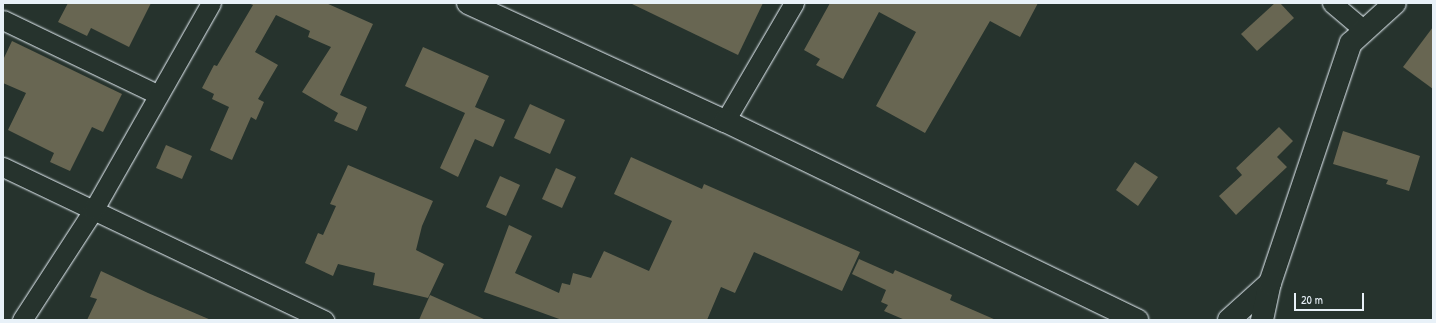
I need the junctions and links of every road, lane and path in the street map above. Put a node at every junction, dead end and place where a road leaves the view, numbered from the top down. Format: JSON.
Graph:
{"nodes":[{"id":1,"x":211,"y":3,"type":"edge"},
{"id":2,"x":468,"y":3,"type":"edge"},
{"id":3,"x":794,"y":3,"type":"edge"},
{"id":4,"x":1332,"y":3,"type":"edge"},
{"id":5,"x":1395,"y":3,"type":"edge"},
{"id":6,"x":3,"y":20,"type":"edge"},
{"id":7,"x":1364,"y":30,"type":"junction"},
{"id":8,"x":157,"y":94,"type":"junction"},
{"id":9,"x":725,"y":121,"type":"junction"},
{"id":10,"x":3,"y":167,"type":"edge"},
{"id":11,"x":94,"y":209,"type":"junction"},
{"id":12,"x":1270,"y":283,"type":"junction"},
{"id":13,"x":22,"y":320,"type":"edge"},
{"id":14,"x":324,"y":320,"type":"edge"},
{"id":15,"x":1136,"y":320,"type":"edge"},
{"id":16,"x":1229,"y":320,"type":"edge"},
{"id":17,"x":1262,"y":320,"type":"edge"}],
"edges":[{"from":1,"to":8,"type":"street"},
{"from":2,"to":9,"type":"main road"},
{"from":3,"to":9,"type":"street"},
{"from":4,"to":7,"type":"street"},
{"from":5,"to":7,"type":"main road"},
{"from":6,"to":8,"type":"street"},
{"from":7,"to":12,"type":"main road"},
{"from":8,"to":11,"type":"street"},
{"from":9,"to":15,"type":"main road"},
{"from":10,"to":11,"type":"street"},
{"from":11,"to":13,"type":"street"},
{"from":11,"to":14,"type":"street"},
{"from":12,"to":16,"type":"main road"},
{"from":12,"to":17,"type":"main road"}]}
